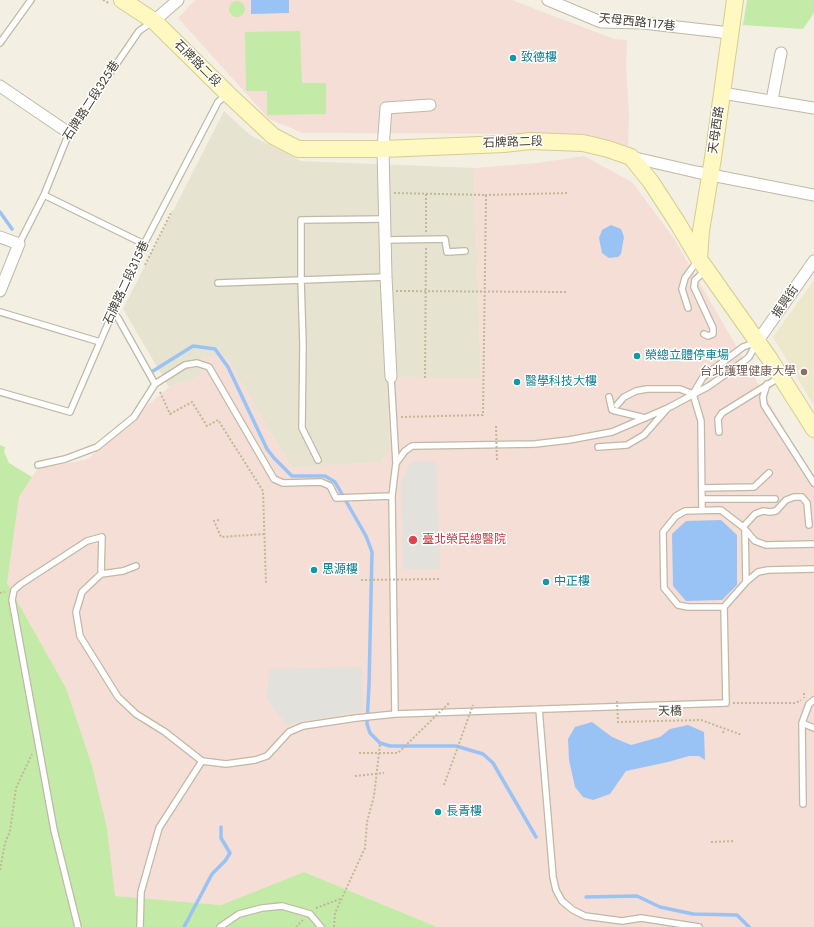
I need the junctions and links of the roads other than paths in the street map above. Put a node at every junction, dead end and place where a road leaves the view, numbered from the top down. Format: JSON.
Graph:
{"nodes":[{"id":1,"x":30,"y":0,"type":"edge"},
{"id":2,"x":178,"y":0,"type":"edge"},
{"id":3,"x":548,"y":0,"type":"edge"},
{"id":4,"x":735,"y":0,"type":"edge"},
{"id":5,"x":116,"y":2,"type":"edge"},
{"id":6,"x":154,"y":21,"type":"junction"},
{"id":7,"x":730,"y":33,"type":"junction"},
{"id":8,"x":0,"y":43,"type":"edge"},
{"id":9,"x":781,"y":52,"type":"dead end"},
{"id":10,"x":0,"y":86,"type":"edge"},
{"id":11,"x":227,"y":93,"type":"junction"},
{"id":12,"x":722,"y":93,"type":"junction"},
{"id":13,"x":772,"y":100,"type":"junction"},
{"id":14,"x":430,"y":106,"type":"dead end"},
{"id":15,"x":814,"y":108,"type":"edge"},
{"id":16,"x":69,"y":133,"type":"junction"},
{"id":17,"x":384,"y":149,"type":"junction"},
{"id":18,"x":631,"y":157,"type":"junction"},
{"id":19,"x":710,"y":175,"type":"junction"},
{"id":20,"x":44,"y":195,"type":"junction"},
{"id":21,"x":814,"y":195,"type":"edge"},
{"id":22,"x":385,"y":219,"type":"junction"},
{"id":23,"x":0,"y":237,"type":"edge"},
{"id":24,"x":22,"y":239,"type":"junction"},
{"id":25,"x":386,"y":240,"type":"junction"},
{"id":26,"x":144,"y":244,"type":"junction"},
{"id":27,"x":465,"y":251,"type":"dead end"},
{"id":28,"x":814,"y":261,"type":"edge"},
{"id":29,"x":702,"y":265,"type":"junction"},
{"id":30,"x":386,"y":277,"type":"junction"},
{"id":31,"x":301,"y":281,"type":"junction"},
{"id":32,"x":218,"y":283,"type":"dead end"},
{"id":33,"x":0,"y":291,"type":"edge"},
{"id":34,"x":688,"y":308,"type":"dead end"},
{"id":35,"x":0,"y":312,"type":"edge"},
{"id":36,"x":113,"y":312,"type":"junction"},
{"id":37,"x":704,"y":334,"type":"dead end"},
{"id":38,"x":100,"y":342,"type":"junction"},
{"id":39,"x":757,"y":342,"type":"junction"},
{"id":40,"x":391,"y":377,"type":"joint"},
{"id":41,"x":774,"y":380,"type":"junction"},
{"id":42,"x":155,"y":384,"type":"junction"},
{"id":43,"x":0,"y":392,"type":"edge"},
{"id":44,"x":693,"y":394,"type":"junction"},
{"id":45,"x":609,"y":397,"type":"dead end"},
{"id":46,"x":617,"y":405,"type":"dead end"},
{"id":47,"x":668,"y":408,"type":"junction"},
{"id":48,"x":646,"y":418,"type":"junction"},
{"id":49,"x":814,"y":429,"type":"edge"},
{"id":50,"x":719,"y":432,"type":"dead end"},
{"id":51,"x":598,"y":447,"type":"dead end"},
{"id":52,"x":318,"y":460,"type":"dead end"},
{"id":53,"x":396,"y":463,"type":"junction"},
{"id":54,"x":38,"y":465,"type":"dead end"},
{"id":55,"x":769,"y":473,"type":"dead end"},
{"id":56,"x":814,"y":483,"type":"edge"},
{"id":57,"x":702,"y":488,"type":"junction"},
{"id":58,"x":392,"y":496,"type":"junction"},
{"id":59,"x":702,"y":499,"type":"junction"},
{"id":60,"x":775,"y":499,"type":"dead end"},
{"id":61,"x":702,"y":510,"type":"junction"},
{"id":62,"x":809,"y":525,"type":"dead end"},
{"id":63,"x":744,"y":528,"type":"junction"},
{"id":64,"x":814,"y":544,"type":"edge"},
{"id":65,"x":136,"y":566,"type":"dead end"},
{"id":66,"x":814,"y":569,"type":"edge"},
{"id":67,"x":101,"y":574,"type":"junction"},
{"id":68,"x":746,"y":582,"type":"junction"},
{"id":69,"x":724,"y":607,"type":"junction"},
{"id":70,"x":814,"y":700,"type":"edge"},
{"id":71,"x":539,"y":709,"type":"junction"},
{"id":72,"x":395,"y":714,"type":"junction"},
{"id":73,"x":802,"y":723,"type":"junction"},
{"id":74,"x":814,"y":728,"type":"edge"},
{"id":75,"x":202,"y":761,"type":"junction"},
{"id":76,"x":802,"y":804,"type":"dead end"},
{"id":77,"x":78,"y":927,"type":"edge"},
{"id":78,"x":140,"y":927,"type":"edge"},
{"id":79,"x":220,"y":927,"type":"edge"},
{"id":80,"x":321,"y":927,"type":"edge"},
{"id":81,"x":699,"y":927,"type":"edge"}],
"edges":[{"from":1,"to":8,"type":"lane"},
{"from":2,"to":6,"type":"street"},
{"from":3,"to":7,"type":"street","name":"天母西路117巷"},
{"from":4,"to":7,"type":"street","name":"天母西路"},
{"from":5,"to":6,"type":"street","name":"石牌路二段"},
{"from":6,"to":11,"type":"street","name":"石牌路二段"},
{"from":6,"to":16,"type":"lane","name":"石牌路二段325巷"},
{"from":7,"to":12,"type":"street","name":"天母西路"},
{"from":9,"to":13,"type":"street"},
{"from":10,"to":16,"type":"street"},
{"from":11,"to":17,"type":"street","name":"石牌路二段"},
{"from":11,"to":26,"type":"lane","name":"石牌路二段315巷"},
{"from":12,"to":13,"type":"street"},
{"from":12,"to":19,"type":"street","name":"天母西路"},
{"from":13,"to":15,"type":"street"},
{"from":14,"to":17,"type":"street"},
{"from":16,"to":20,"type":"lane","name":"石牌路二段325巷"},
{"from":17,"to":18,"type":"street","name":"石牌路二段"},
{"from":17,"to":22,"type":"street"},
{"from":18,"to":19,"type":"street"},
{"from":18,"to":29,"type":"street"},
{"from":19,"to":21,"type":"street"},
{"from":19,"to":29,"type":"street","name":"天母西路"},
{"from":20,"to":24,"type":"lane","name":"石牌路二段325巷"},
{"from":20,"to":26,"type":"lane"},
{"from":22,"to":25,"type":"street"},
{"from":22,"to":31,"type":"lane"},
{"from":23,"to":24,"type":"street"},
{"from":24,"to":33,"type":"street"},
{"from":25,"to":27,"type":"lane"},
{"from":25,"to":30,"type":"street"},
{"from":26,"to":36,"type":"lane","name":"石牌路二段315巷"},
{"from":28,"to":39,"type":"street","name":"振興街"},
{"from":29,"to":34,"type":"lane"},
{"from":29,"to":37,"type":"lane"},
{"from":29,"to":39,"type":"street"},
{"from":30,"to":31,"type":"lane"},
{"from":30,"to":40,"type":"street"},
{"from":31,"to":32,"type":"lane"},
{"from":31,"to":52,"type":"lane"},
{"from":35,"to":38,"type":"lane"},
{"from":36,"to":38,"type":"lane","name":"石牌路二段315巷"},
{"from":36,"to":42,"type":"lane"},
{"from":38,"to":43,"type":"lane","name":"石牌路二段315巷"},
{"from":39,"to":41,"type":"street"},
{"from":39,"to":44,"type":"lane"},
{"from":39,"to":44,"type":"lane"},
{"from":40,"to":53,"type":"lane"},
{"from":41,"to":49,"type":"street"},
{"from":41,"to":50,"type":"lane"},
{"from":41,"to":56,"type":"lane"},
{"from":42,"to":54,"type":"lane"},
{"from":42,"to":58,"type":"lane"},
{"from":44,"to":46,"type":"lane"},
{"from":44,"to":47,"type":"lane"},
{"from":44,"to":57,"type":"lane"},
{"from":45,"to":48,"type":"lane"},
{"from":47,"to":48,"type":"lane"},
{"from":47,"to":51,"type":"lane"},
{"from":48,"to":53,"type":"lane"},
{"from":53,"to":58,"type":"lane"},
{"from":55,"to":57,"type":"lane"},
{"from":57,"to":59,"type":"lane"},
{"from":58,"to":72,"type":"lane"},
{"from":59,"to":60,"type":"lane"},
{"from":59,"to":61,"type":"lane"},
{"from":61,"to":63,"type":"lane"},
{"from":61,"to":69,"type":"lane"},
{"from":62,"to":63,"type":"lane"},
{"from":63,"to":64,"type":"lane"},
{"from":63,"to":68,"type":"lane"},
{"from":65,"to":67,"type":"lane"},
{"from":66,"to":68,"type":"lane"},
{"from":67,"to":75,"type":"lane"},
{"from":67,"to":77,"type":"lane"},
{"from":68,"to":69,"type":"lane"},
{"from":69,"to":71,"type":"lane"},
{"from":70,"to":73,"type":"lane"},
{"from":71,"to":72,"type":"lane"},
{"from":71,"to":81,"type":"lane"},
{"from":72,"to":75,"type":"lane"},
{"from":73,"to":74,"type":"lane"},
{"from":73,"to":76,"type":"lane"},
{"from":75,"to":78,"type":"lane"},
{"from":79,"to":80,"type":"lane"}]}
